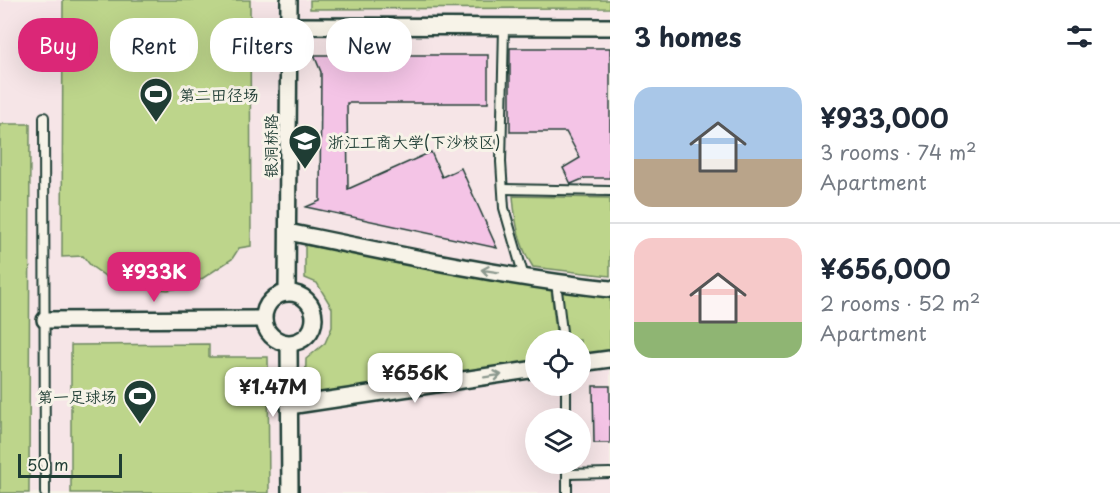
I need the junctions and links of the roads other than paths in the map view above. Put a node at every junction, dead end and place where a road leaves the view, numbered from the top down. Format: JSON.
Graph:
{"nodes":[{"id":1,"x":289,"y":0,"type":"edge"},
{"id":2,"x":289,"y":18,"type":"edge"},
{"id":3,"x":314,"y":26,"type":"edge"},
{"id":4,"x":504,"y":27,"type":"junction"},
{"id":5,"x":610,"y":27,"type":"edge"},
{"id":6,"x":289,"y":72,"type":"edge"},
{"id":7,"x":44,"y":117,"type":"dead end"},
{"id":8,"x":503,"y":189,"type":"junction"},
{"id":9,"x":610,"y":192,"type":"edge"},
{"id":10,"x":288,"y":232,"type":"junction"},
{"id":11,"x":524,"y":277,"type":"junction"},
{"id":12,"x":556,"y":282,"type":"junction"},
{"id":13,"x":610,"y":289,"type":"edge"},
{"id":14,"x":287,"y":293,"type":"junction"},
{"id":15,"x":45,"y":320,"type":"junction"},
{"id":16,"x":263,"y":320,"type":"junction"},
{"id":17,"x":562,"y":330,"type":"edge"},
{"id":18,"x":289,"y":344,"type":"junction"},
{"id":19,"x":610,"y":359,"type":"edge"},
{"id":20,"x":591,"y":362,"type":"edge"},
{"id":21,"x":525,"y":371,"type":"edge"},
{"id":22,"x":289,"y":406,"type":"junction"},
{"id":23,"x":591,"y":473,"type":"edge"},
{"id":24,"x":610,"y":473,"type":"edge"},
{"id":25,"x":567,"y":474,"type":"edge"},
{"id":26,"x":45,"y":493,"type":"edge"},
{"id":27,"x":290,"y":493,"type":"edge"},
{"id":28,"x":567,"y":493,"type":"edge"}],
"edges":[{"from":1,"to":2,"type":"street","name":"银洞桥路"},
{"from":3,"to":4,"type":"street"},
{"from":4,"to":5,"type":"street"},
{"from":4,"to":8,"type":"lane"},
{"from":6,"to":10,"type":"street","name":"银洞桥路"},
{"from":7,"to":15,"type":"lane"},
{"from":8,"to":9,"type":"lane"},
{"from":8,"to":11,"type":"lane"},
{"from":11,"to":10,"type":"street","one_way":true},
{"from":10,"to":14,"type":"street","name":"银洞桥路"},
{"from":11,"to":12,"type":"street"},
{"from":12,"to":13,"type":"street"},
{"from":12,"to":17,"type":"lane"},
{"from":14,"to":16,"type":"street"},
{"from":14,"to":18,"type":"street"},
{"from":15,"to":16,"type":"street"},
{"from":15,"to":26,"type":"lane"},
{"from":16,"to":18,"type":"street"},
{"from":18,"to":22,"type":"street"},
{"from":19,"to":20,"type":"street"},
{"from":22,"to":21,"type":"street","one_way":true},
{"from":22,"to":27,"type":"street"},
{"from":23,"to":24,"type":"lane"},
{"from":25,"to":28,"type":"lane"}]}
